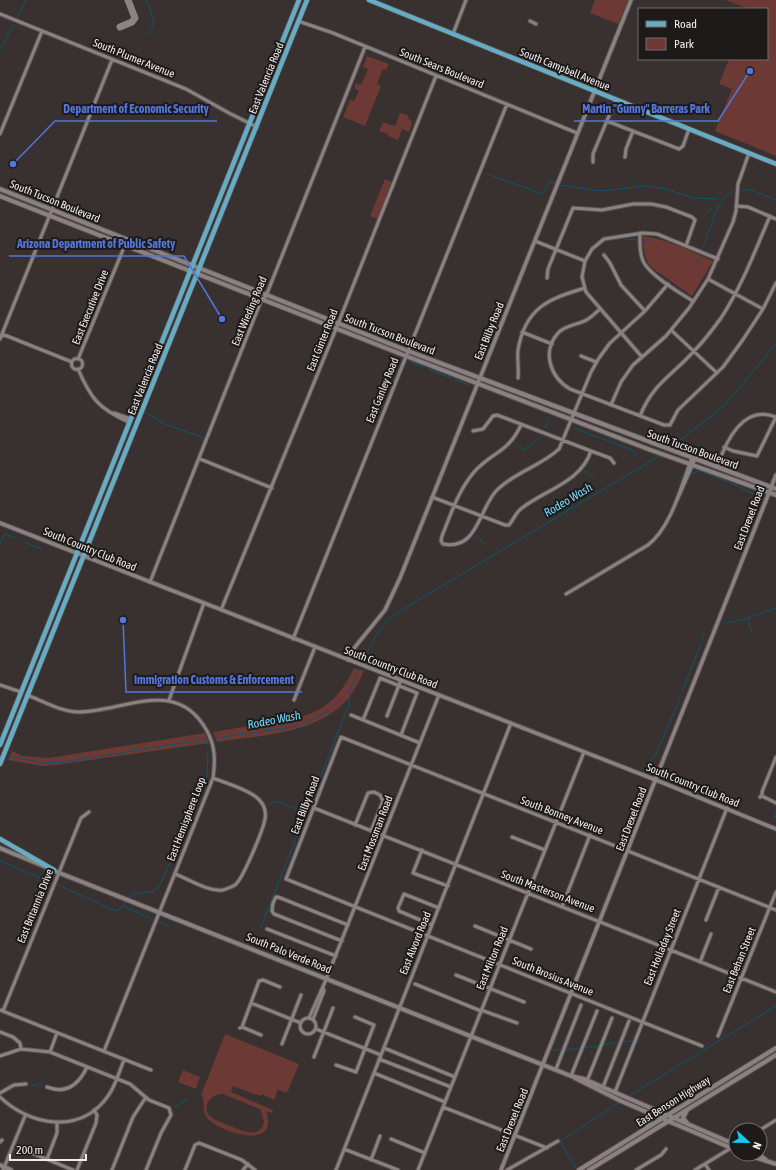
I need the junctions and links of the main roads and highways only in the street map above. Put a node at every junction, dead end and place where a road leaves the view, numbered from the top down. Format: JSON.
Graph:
{"nodes":[{"id":1,"x":299,"y":0,"type":"edge"},
{"id":2,"x":307,"y":0,"type":"edge"},
{"id":3,"x":369,"y":0,"type":"edge"},
{"id":4,"x":776,"y":164,"type":"edge"},
{"id":5,"x":0,"y":188,"type":"edge"},
{"id":6,"x":0,"y":196,"type":"edge"},
{"id":7,"x":219,"y":200,"type":"junction"},
{"id":8,"x":226,"y":203,"type":"junction"},
{"id":9,"x":192,"y":266,"type":"junction"},
{"id":10,"x":200,"y":268,"type":"junction"},
{"id":11,"x":190,"y":272,"type":"junction"},
{"id":12,"x":197,"y":274,"type":"junction"},
{"id":13,"x":161,"y":344,"type":"junction"},
{"id":14,"x":168,"y":347,"type":"junction"},
{"id":15,"x":479,"y":380,"type":"junction"},
{"id":16,"x":130,"y":420,"type":"junction"},
{"id":17,"x":137,"y":423,"type":"junction"},
{"id":18,"x":105,"y":482,"type":"junction"},
{"id":19,"x":112,"y":484,"type":"junction"},
{"id":20,"x":776,"y":489,"type":"edge"},
{"id":21,"x":776,"y":495,"type":"edge"},
{"id":22,"x":20,"y":692,"type":"junction"},
{"id":23,"x":27,"y":695,"type":"junction"},
{"id":24,"x":0,"y":745,"type":"edge"},
{"id":25,"x":0,"y":764,"type":"edge"},
{"id":26,"x":0,"y":839,"type":"edge"},
{"id":27,"x":0,"y":848,"type":"edge"},
{"id":28,"x":56,"y":871,"type":"junction"},
{"id":29,"x":776,"y":1048,"type":"edge"},
{"id":30,"x":776,"y":1054,"type":"edge"},
{"id":31,"x":748,"y":1065,"type":"junction"},
{"id":32,"x":752,"y":1070,"type":"junction"},
{"id":33,"x":571,"y":1076,"type":"junction"},
{"id":34,"x":689,"y":1108,"type":"junction"},
{"id":35,"x":645,"y":1112,"type":"junction"},
{"id":36,"x":667,"y":1116,"type":"junction"},
{"id":37,"x":662,"y":1119,"type":"junction"},
{"id":38,"x":672,"y":1119,"type":"junction"},
{"id":39,"x":667,"y":1122,"type":"junction"},
{"id":40,"x":692,"y":1127,"type":"junction"},
{"id":41,"x":641,"y":1132,"type":"junction"},
{"id":42,"x":728,"y":1142,"type":"edge"},
{"id":43,"x":728,"y":1147,"type":"edge"},
{"id":44,"x":2,"y":1167,"type":"edge"},
{"id":45,"x":11,"y":1170,"type":"edge"},
{"id":46,"x":579,"y":1170,"type":"edge"},
{"id":47,"x":589,"y":1170,"type":"edge"}],
"edges":[{"from":1,"to":7,"type":"main road","name":"East Valencia Road"},
{"from":2,"to":8,"type":"main road","name":"East Valencia Road"},
{"from":3,"to":4,"type":"main road","name":"South Campbell Avenue"},
{"from":5,"to":9,"type":"main road","name":"South Tucson Boulevard"},
{"from":6,"to":11,"type":"main road","name":"South Tucson Boulevard"},
{"from":7,"to":8,"type":"main road"},
{"from":7,"to":9,"type":"main road","name":"East Valencia Road"},
{"from":8,"to":10,"type":"main road","name":"East Valencia Road"},
{"from":9,"to":10,"type":"main road","name":"South Tucson Boulevard"},
{"from":9,"to":11,"type":"main road","name":"East Valencia Road"},
{"from":10,"to":12,"type":"main road","name":"East Valencia Road"},
{"from":10,"to":15,"type":"main road","name":"South Tucson Boulevard"},
{"from":11,"to":12,"type":"main road","name":"South Tucson Boulevard"},
{"from":11,"to":13,"type":"main road","name":"East Valencia Road"},
{"from":12,"to":14,"type":"main road","name":"East Valencia Road"},
{"from":12,"to":15,"type":"main road","name":"South Tucson Boulevard"},
{"from":13,"to":14,"type":"main road"},
{"from":13,"to":16,"type":"main road","name":"East Valencia Road"},
{"from":14,"to":17,"type":"main road","name":"East Valencia Road"},
{"from":15,"to":20,"type":"main road","name":"South Tucson Boulevard"},
{"from":15,"to":21,"type":"main road","name":"South Tucson Boulevard"},
{"from":16,"to":17,"type":"main road"},
{"from":16,"to":18,"type":"main road","name":"East Valencia Road"},
{"from":17,"to":19,"type":"main road","name":"East Valencia Road"},
{"from":18,"to":19,"type":"main road"},
{"from":18,"to":22,"type":"main road","name":"East Valencia Road"},
{"from":19,"to":23,"type":"main road","name":"East Valencia Road"},
{"from":22,"to":23,"type":"main road"},
{"from":22,"to":24,"type":"main road","name":"East Valencia Road"},
{"from":23,"to":25,"type":"main road","name":"East Valencia Road"},
{"from":26,"to":28,"type":"main road"},
{"from":27,"to":28,"type":"main road","name":"South Palo Verde Road"},
{"from":28,"to":33,"type":"main road","name":"South Palo Verde Road"},
{"from":29,"to":31,"type":"main road","name":"East Benson Highway"},
{"from":30,"to":32,"type":"main road","name":"East Benson Highway"},
{"from":31,"to":32,"type":"main road"},
{"from":31,"to":36,"type":"main road","name":"East Benson Highway"},
{"from":32,"to":34,"type":"main road","name":"East Benson Highway"},
{"from":33,"to":35,"type":"main road","name":"South Palo Verde Road"},
{"from":33,"to":36,"type":"main road","name":"South Palo Verde Road"},
{"from":34,"to":38,"type":"main road","name":"East Benson Highway"},
{"from":34,"to":40,"type":"main road"},
{"from":35,"to":37,"type":"main road","name":"South Palo Verde Road"},
{"from":35,"to":41,"type":"main road"},
{"from":36,"to":37,"type":"main road","name":"East Benson Highway"},
{"from":36,"to":38,"type":"main road","name":"South Palo Verde Road"},
{"from":37,"to":39,"type":"main road","name":"South Palo Verde Road"},
{"from":37,"to":41,"type":"main road","name":"East Benson Highway"},
{"from":38,"to":39,"type":"main road","name":"East Benson Highway"},
{"from":38,"to":40,"type":"main road","name":"South Palo Verde Road"},
{"from":39,"to":43,"type":"main road","name":"South Palo Verde Road"},
{"from":39,"to":47,"type":"main road","name":"East Benson Highway"},
{"from":40,"to":42,"type":"main road","name":"South Palo Verde Road"},
{"from":41,"to":46,"type":"main road","name":"East Benson Highway"},
{"from":44,"to":45,"type":"main road"}]}
